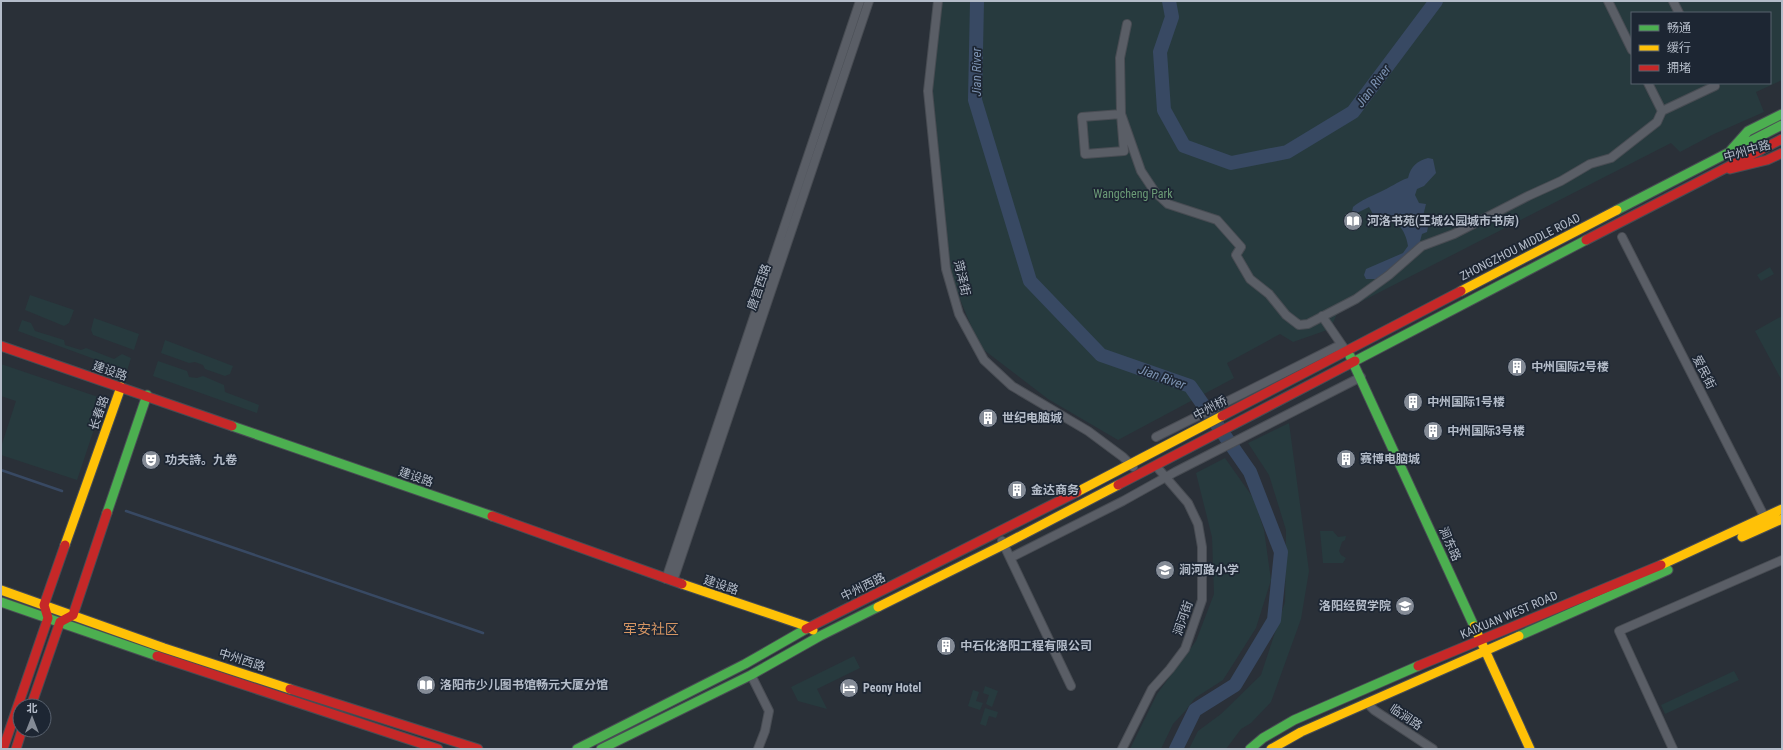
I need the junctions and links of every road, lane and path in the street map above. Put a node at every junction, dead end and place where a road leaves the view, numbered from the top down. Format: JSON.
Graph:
{"nodes":[{"id":1,"x":860,"y":1,"type":"edge"},
{"id":2,"x":869,"y":1,"type":"edge"},
{"id":3,"x":938,"y":1,"type":"edge"},
{"id":4,"x":1608,"y":1,"type":"edge"},
{"id":5,"x":1673,"y":1,"type":"edge"},
{"id":6,"x":1678,"y":12,"type":"edge"},
{"id":7,"x":1127,"y":24,"type":"dead end"},
{"id":8,"x":1631,"y":48,"type":"edge"},
{"id":9,"x":1648,"y":84,"type":"edge"},
{"id":10,"x":1714,"y":84,"type":"edge"},
{"id":11,"x":1662,"y":111,"type":"junction"},
{"id":12,"x":1121,"y":114,"type":"junction"},
{"id":13,"x":1782,"y":114,"type":"edge"},
{"id":14,"x":1782,"y":125,"type":"edge"},
{"id":15,"x":1782,"y":139,"type":"edge"},
{"id":16,"x":1782,"y":153,"type":"edge"},
{"id":17,"x":1725,"y":155,"type":"junction"},
{"id":18,"x":1718,"y":172,"type":"junction"},
{"id":19,"x":1622,"y":236,"type":"dead end"},
{"id":20,"x":1322,"y":316,"type":"junction"},
{"id":21,"x":1,"y":338,"type":"edge"},
{"id":22,"x":1,"y":346,"type":"edge"},
{"id":23,"x":1344,"y":352,"type":"junction"},
{"id":24,"x":1352,"y":363,"type":"junction"},
{"id":25,"x":1359,"y":378,"type":"junction"},
{"id":26,"x":137,"y":384,"type":"junction"},
{"id":27,"x":1267,"y":386,"type":"junction"},
{"id":28,"x":120,"y":387,"type":"junction"},
{"id":29,"x":146,"y":395,"type":"junction"},
{"id":30,"x":1156,"y":436,"type":"dead end"},
{"id":31,"x":1161,"y":448,"type":"joint"},
{"id":32,"x":1167,"y":460,"type":"joint"},
{"id":33,"x":1131,"y":464,"type":"junction"},
{"id":34,"x":1156,"y":466,"type":"junction"},
{"id":35,"x":1138,"y":475,"type":"junction"},
{"id":36,"x":1165,"y":477,"type":"junction"},
{"id":37,"x":1782,"y":509,"type":"edge"},
{"id":38,"x":1765,"y":518,"type":"junction"},
{"id":39,"x":1782,"y":519,"type":"edge"},
{"id":40,"x":998,"y":533,"type":"junction"},
{"id":41,"x":1004,"y":545,"type":"junction"},
{"id":42,"x":1010,"y":558,"type":"junction"},
{"id":43,"x":1782,"y":560,"type":"edge"},
{"id":44,"x":670,"y":577,"type":"junction"},
{"id":45,"x":1,"y":590,"type":"edge"},
{"id":46,"x":1,"y":602,"type":"edge"},
{"id":47,"x":44,"y":605,"type":"junction"},
{"id":48,"x":73,"y":615,"type":"junction"},
{"id":49,"x":48,"y":618,"type":"junction"},
{"id":50,"x":60,"y":622,"type":"junction"},
{"id":51,"x":813,"y":625,"type":"junction"},
{"id":52,"x":820,"y":636,"type":"junction"},
{"id":53,"x":1478,"y":640,"type":"junction"},
{"id":54,"x":1483,"y":652,"type":"junction"},
{"id":55,"x":751,"y":675,"type":"junction"},
{"id":56,"x":1071,"y":686,"type":"dead end"},
{"id":57,"x":34,"y":698,"type":"edge"},
{"id":58,"x":1367,"y":703,"type":"junction"},
{"id":59,"x":19,"y":738,"type":"edge"},
{"id":60,"x":4,"y":749,"type":"edge"},
{"id":61,"x":16,"y":749,"type":"edge"},
{"id":62,"x":438,"y":749,"type":"edge"},
{"id":63,"x":478,"y":749,"type":"edge"},
{"id":64,"x":576,"y":749,"type":"edge"},
{"id":65,"x":602,"y":749,"type":"edge"},
{"id":66,"x":758,"y":749,"type":"edge"},
{"id":67,"x":1122,"y":749,"type":"edge"},
{"id":68,"x":1250,"y":749,"type":"edge"},
{"id":69,"x":1271,"y":749,"type":"edge"},
{"id":70,"x":1433,"y":749,"type":"edge"},
{"id":71,"x":1525,"y":749,"type":"edge"},
{"id":72,"x":1530,"y":749,"type":"edge"},
{"id":73,"x":1673,"y":749,"type":"edge"}],
"edges":[{"from":1,"to":44,"type":"street","name":"唐宫西路"},
{"from":2,"to":44,"type":"street","name":"唐宫西路"},
{"from":3,"to":33,"type":"street","name":"菏泽街"},
{"from":4,"to":8,"type":"street"},
{"from":5,"to":6,"type":"street"},
{"from":7,"to":12,"type":"street"},
{"from":9,"to":11,"type":"street"},
{"from":10,"to":11,"type":"street"},
{"from":11,"to":20,"type":"street"},
{"from":12,"to":12,"type":"street"},
{"from":12,"to":20,"type":"street"},
{"from":13,"to":17,"type":"main road","name":"中州中路"},
{"from":14,"to":17,"type":"main road","name":"ZHONGZHOU MIDDLE ROAD"},
{"from":15,"to":18,"type":"main road","name":"ZHONGZHOU MIDDLE ROAD"},
{"from":16,"to":18,"type":"main road","name":"中州中路"},
{"from":17,"to":23,"type":"main road","name":"ZHONGZHOU MIDDLE ROAD"},
{"from":18,"to":24,"type":"main road","name":"ZHONGZHOU MIDDLE ROAD"},
{"from":19,"to":38,"type":"street","name":"爱民街"},
{"from":20,"to":23,"type":"street"},
{"from":21,"to":26,"type":"main road","name":"建设路"},
{"from":22,"to":28,"type":"main road","name":"建设路"},
{"from":23,"to":24,"type":"main road","name":"涧东路"},
{"from":23,"to":27,"type":"main road","name":"ZHONGZHOU MIDDLE ROAD"},
{"from":24,"to":25,"type":"main road","name":"涧东路"},
{"from":24,"to":32,"type":"main road","name":"ZHONGZHOU MIDDLE ROAD"},
{"from":25,"to":36,"type":"street"},
{"from":25,"to":53,"type":"main road","name":"涧东路"},
{"from":26,"to":28,"type":"main road","name":"长春路"},
{"from":26,"to":29,"type":"main road"},
{"from":26,"to":44,"type":"main road","name":"建设路"},
{"from":27,"to":30,"type":"street"},
{"from":27,"to":31,"type":"main road","name":"中州桥"},
{"from":28,"to":29,"type":"main road","name":"建设路"},
{"from":28,"to":47,"type":"main road","name":"长春路"},
{"from":29,"to":44,"type":"main road","name":"建设路"},
{"from":29,"to":48,"type":"main road"},
{"from":31,"to":33,"type":"main road","name":"中州西路"},
{"from":32,"to":34,"type":"main road","name":"中州西路"},
{"from":33,"to":35,"type":"street","name":"菏泽街"},
{"from":33,"to":40,"type":"main road","name":"中州西路"},
{"from":34,"to":35,"type":"main road","name":"中州西路"},
{"from":34,"to":36,"type":"street","name":"涧河街"},
{"from":35,"to":41,"type":"main road","name":"中州西路"},
{"from":36,"to":42,"type":"street"},
{"from":36,"to":67,"type":"street","name":"涧河街"},
{"from":37,"to":38,"type":"main road","name":"KAIXUAN WEST ROAD"},
{"from":38,"to":53,"type":"main road","name":"KAIXUAN WEST ROAD"},
{"from":39,"to":54,"type":"main road","name":"KAIXUAN WEST ROAD"},
{"from":40,"to":41,"type":"street"},
{"from":40,"to":51,"type":"main road","name":"中州西路"},
{"from":41,"to":42,"type":"street"},
{"from":41,"to":52,"type":"main road","name":"中州西路"},
{"from":42,"to":56,"type":"street"},
{"from":43,"to":73,"type":"street"},
{"from":44,"to":51,"type":"main road","name":"建设路"},
{"from":45,"to":47,"type":"main road","name":"中州西路"},
{"from":46,"to":49,"type":"main road","name":"中州西路"},
{"from":47,"to":48,"type":"main road","name":"中州西路"},
{"from":47,"to":49,"type":"main road"},
{"from":48,"to":50,"type":"main road"},
{"from":48,"to":63,"type":"main road","name":"中州西路"},
{"from":49,"to":50,"type":"main road","name":"中州西路"},
{"from":49,"to":60,"type":"main road"},
{"from":50,"to":57,"type":"main road"},
{"from":50,"to":62,"type":"main road","name":"中州西路"},
{"from":51,"to":52,"type":"main road","name":"建设路"},
{"from":51,"to":64,"type":"main road","name":"中州西路"},
{"from":52,"to":55,"type":"main road","name":"中州西路"},
{"from":53,"to":54,"type":"main road","name":"涧东路"},
{"from":53,"to":68,"type":"main road","name":"KAIXUAN WEST ROAD"},
{"from":54,"to":58,"type":"main road","name":"KAIXUAN WEST ROAD"},
{"from":54,"to":71,"type":"main road","name":"涧东路"},
{"from":54,"to":72,"type":"main road","name":"涧东路"},
{"from":55,"to":65,"type":"main road","name":"中州西路"},
{"from":55,"to":66,"type":"street"},
{"from":58,"to":69,"type":"main road","name":"KAIXUAN WEST ROAD"},
{"from":58,"to":70,"type":"street","name":"临涧路"},
{"from":59,"to":61,"type":"main road"}]}
